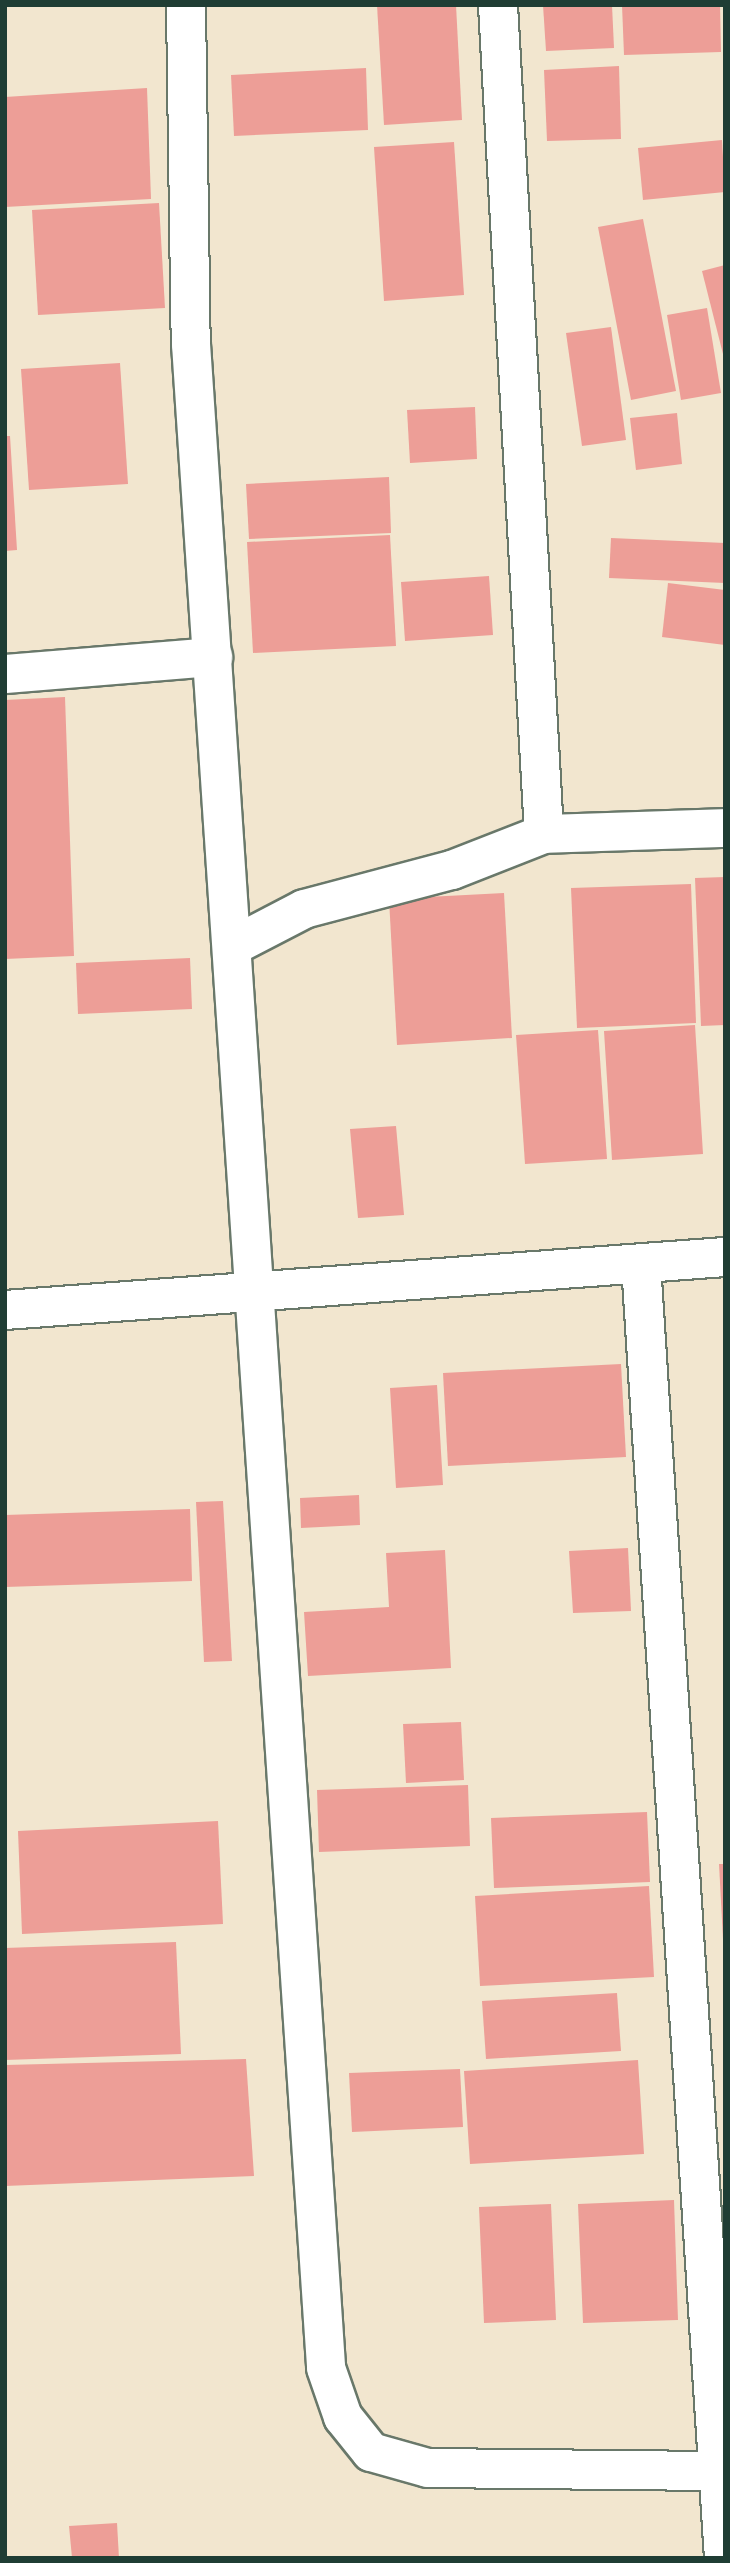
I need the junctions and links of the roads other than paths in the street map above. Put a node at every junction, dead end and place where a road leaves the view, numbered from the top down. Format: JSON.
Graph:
{"nodes":[{"id":1,"x":186,"y":5,"type":"edge"},
{"id":2,"x":498,"y":5,"type":"edge"},
{"id":3,"x":213,"y":657,"type":"junction"},
{"id":4,"x":5,"y":674,"type":"edge"},
{"id":5,"x":725,"y":828,"type":"edge"},
{"id":6,"x":544,"y":834,"type":"junction"},
{"id":7,"x":233,"y":946,"type":"junction"},
{"id":8,"x":725,"y":1257,"type":"edge"},
{"id":9,"x":641,"y":1264,"type":"junction"},
{"id":10,"x":257,"y":1292,"type":"junction"},
{"id":11,"x":5,"y":1310,"type":"edge"},
{"id":12,"x":719,"y":2471,"type":"junction"},
{"id":13,"x":724,"y":2558,"type":"edge"}],
"edges":[{"from":1,"to":3,"type":"street"},
{"from":2,"to":6,"type":"street"},
{"from":3,"to":4,"type":"street"},
{"from":3,"to":7,"type":"street"},
{"from":5,"to":6,"type":"street"},
{"from":6,"to":7,"type":"street"},
{"from":7,"to":10,"type":"street"},
{"from":8,"to":9,"type":"street"},
{"from":9,"to":10,"type":"street"},
{"from":9,"to":12,"type":"street"},
{"from":10,"to":11,"type":"street"},
{"from":10,"to":12,"type":"street"},
{"from":12,"to":13,"type":"street"}]}
